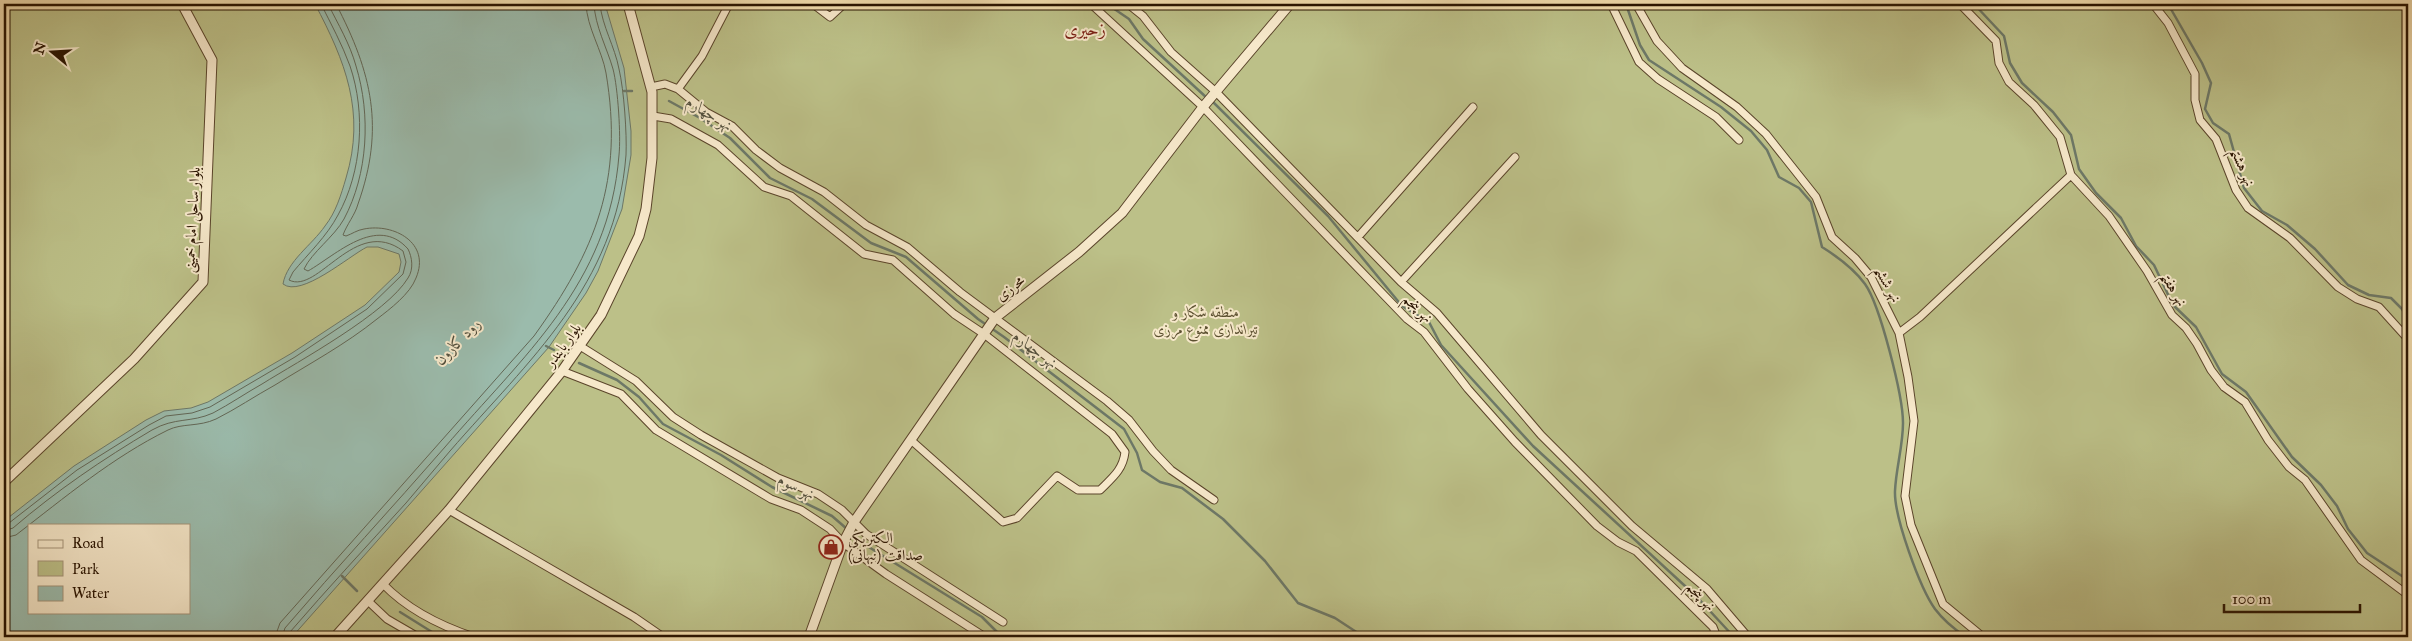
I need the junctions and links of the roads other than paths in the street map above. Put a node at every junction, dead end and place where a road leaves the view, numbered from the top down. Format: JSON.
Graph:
{"nodes":[{"id":1,"x":182,"y":4,"type":"edge"},
{"id":2,"x":628,"y":4,"type":"edge"},
{"id":3,"x":729,"y":4,"type":"edge"},
{"id":4,"x":814,"y":4,"type":"edge"},
{"id":5,"x":844,"y":4,"type":"edge"},
{"id":6,"x":1092,"y":4,"type":"edge"},
{"id":7,"x":1128,"y":4,"type":"edge"},
{"id":8,"x":1290,"y":4,"type":"edge"},
{"id":9,"x":1611,"y":4,"type":"edge"},
{"id":10,"x":1636,"y":4,"type":"edge"},
{"id":11,"x":1960,"y":4,"type":"edge"},
{"id":12,"x":2152,"y":4,"type":"edge"},
{"id":13,"x":651,"y":87,"type":"junction"},
{"id":14,"x":678,"y":89,"type":"junction"},
{"id":15,"x":1215,"y":93,"type":"junction"},
{"id":16,"x":1205,"y":105,"type":"junction"},
{"id":17,"x":1473,"y":107,"type":"dead end"},
{"id":18,"x":653,"y":116,"type":"junction"},
{"id":19,"x":1739,"y":140,"type":"dead end"},
{"id":20,"x":1515,"y":157,"type":"dead end"},
{"id":21,"x":2071,"y":176,"type":"junction"},
{"id":22,"x":1358,"y":236,"type":"junction"},
{"id":23,"x":1401,"y":282,"type":"junction"},
{"id":24,"x":989,"y":326,"type":"junction"},
{"id":25,"x":1899,"y":333,"type":"junction"},
{"id":26,"x":2408,"y":339,"type":"edge"},
{"id":27,"x":580,"y":346,"type":"junction"},
{"id":28,"x":562,"y":371,"type":"junction"},
{"id":29,"x":912,"y":441,"type":"junction"},
{"id":30,"x":4,"y":482,"type":"edge"},
{"id":31,"x":1214,"y":500,"type":"dead end"},
{"id":32,"x":449,"y":510,"type":"junction"},
{"id":33,"x":853,"y":524,"type":"junction"},
{"id":34,"x":845,"y":539,"type":"junction"},
{"id":35,"x":382,"y":584,"type":"junction"},
{"id":36,"x":2408,"y":594,"type":"edge"},
{"id":37,"x":368,"y":600,"type":"junction"},
{"id":38,"x":1002,"y":622,"type":"dead end"},
{"id":39,"x":335,"y":637,"type":"edge"},
{"id":40,"x":418,"y":637,"type":"edge"},
{"id":41,"x":474,"y":637,"type":"edge"},
{"id":42,"x":663,"y":637,"type":"edge"},
{"id":43,"x":809,"y":637,"type":"edge"},
{"id":44,"x":985,"y":637,"type":"edge"},
{"id":45,"x":1717,"y":637,"type":"edge"},
{"id":46,"x":1748,"y":637,"type":"edge"},
{"id":47,"x":1984,"y":637,"type":"edge"}],
"edges":[{"from":1,"to":30,"type":"street","name":"بلوار ساحلی امام خمینی"},
{"from":2,"to":13,"type":"street","name":"بلوار بایندر"},
{"from":3,"to":14,"type":"street"},
{"from":4,"to":5,"type":"street"},
{"from":6,"to":16,"type":"street","name":"نهر پنجم"},
{"from":7,"to":15,"type":"street","name":"نهر پنجم"},
{"from":8,"to":15,"type":"street","name":"محرزی"},
{"from":9,"to":19,"type":"street"},
{"from":10,"to":25,"type":"street","name":"نهر ششم"},
{"from":11,"to":21,"type":"street","name":"نهر هفتم"},
{"from":12,"to":26,"type":"street","name":"نهر هشتم"},
{"from":13,"to":14,"type":"street"},
{"from":13,"to":18,"type":"street","name":"بلوار بایندر"},
{"from":14,"to":24,"type":"street"},
{"from":15,"to":16,"type":"street","name":"محرزی"},
{"from":15,"to":22,"type":"street","name":"نهر پنجم"},
{"from":16,"to":24,"type":"street","name":"محرزی"},
{"from":16,"to":45,"type":"street","name":"نهر پنجم"},
{"from":17,"to":22,"type":"street"},
{"from":18,"to":24,"type":"street"},
{"from":18,"to":27,"type":"street","name":"بلوار بایندر"},
{"from":20,"to":23,"type":"street"},
{"from":21,"to":25,"type":"street"},
{"from":21,"to":36,"type":"street","name":"نهر هفتم"},
{"from":22,"to":23,"type":"street","name":"نهر پنجم"},
{"from":23,"to":46,"type":"street","name":"نهر پنجم"},
{"from":24,"to":29,"type":"street","name":"محرزی"},
{"from":24,"to":29,"type":"street"},
{"from":24,"to":31,"type":"street"},
{"from":25,"to":47,"type":"street","name":"نهر ششم"},
{"from":27,"to":28,"type":"street","name":"بلوار بایندر"},
{"from":27,"to":33,"type":"street"},
{"from":28,"to":32,"type":"street","name":"بلوار بایندر"},
{"from":28,"to":34,"type":"street"},
{"from":29,"to":33,"type":"street","name":"محرزی"},
{"from":32,"to":35,"type":"street","name":"بلوار بایندر"},
{"from":32,"to":42,"type":"street"},
{"from":33,"to":34,"type":"street","name":"محرزی"},
{"from":33,"to":38,"type":"street"},
{"from":34,"to":43,"type":"street","name":"محرزی"},
{"from":34,"to":44,"type":"street"},
{"from":35,"to":37,"type":"street","name":"بلوار بایندر"},
{"from":35,"to":41,"type":"street"},
{"from":37,"to":39,"type":"street","name":"بلوار بایندر"},
{"from":37,"to":40,"type":"street"}]}
